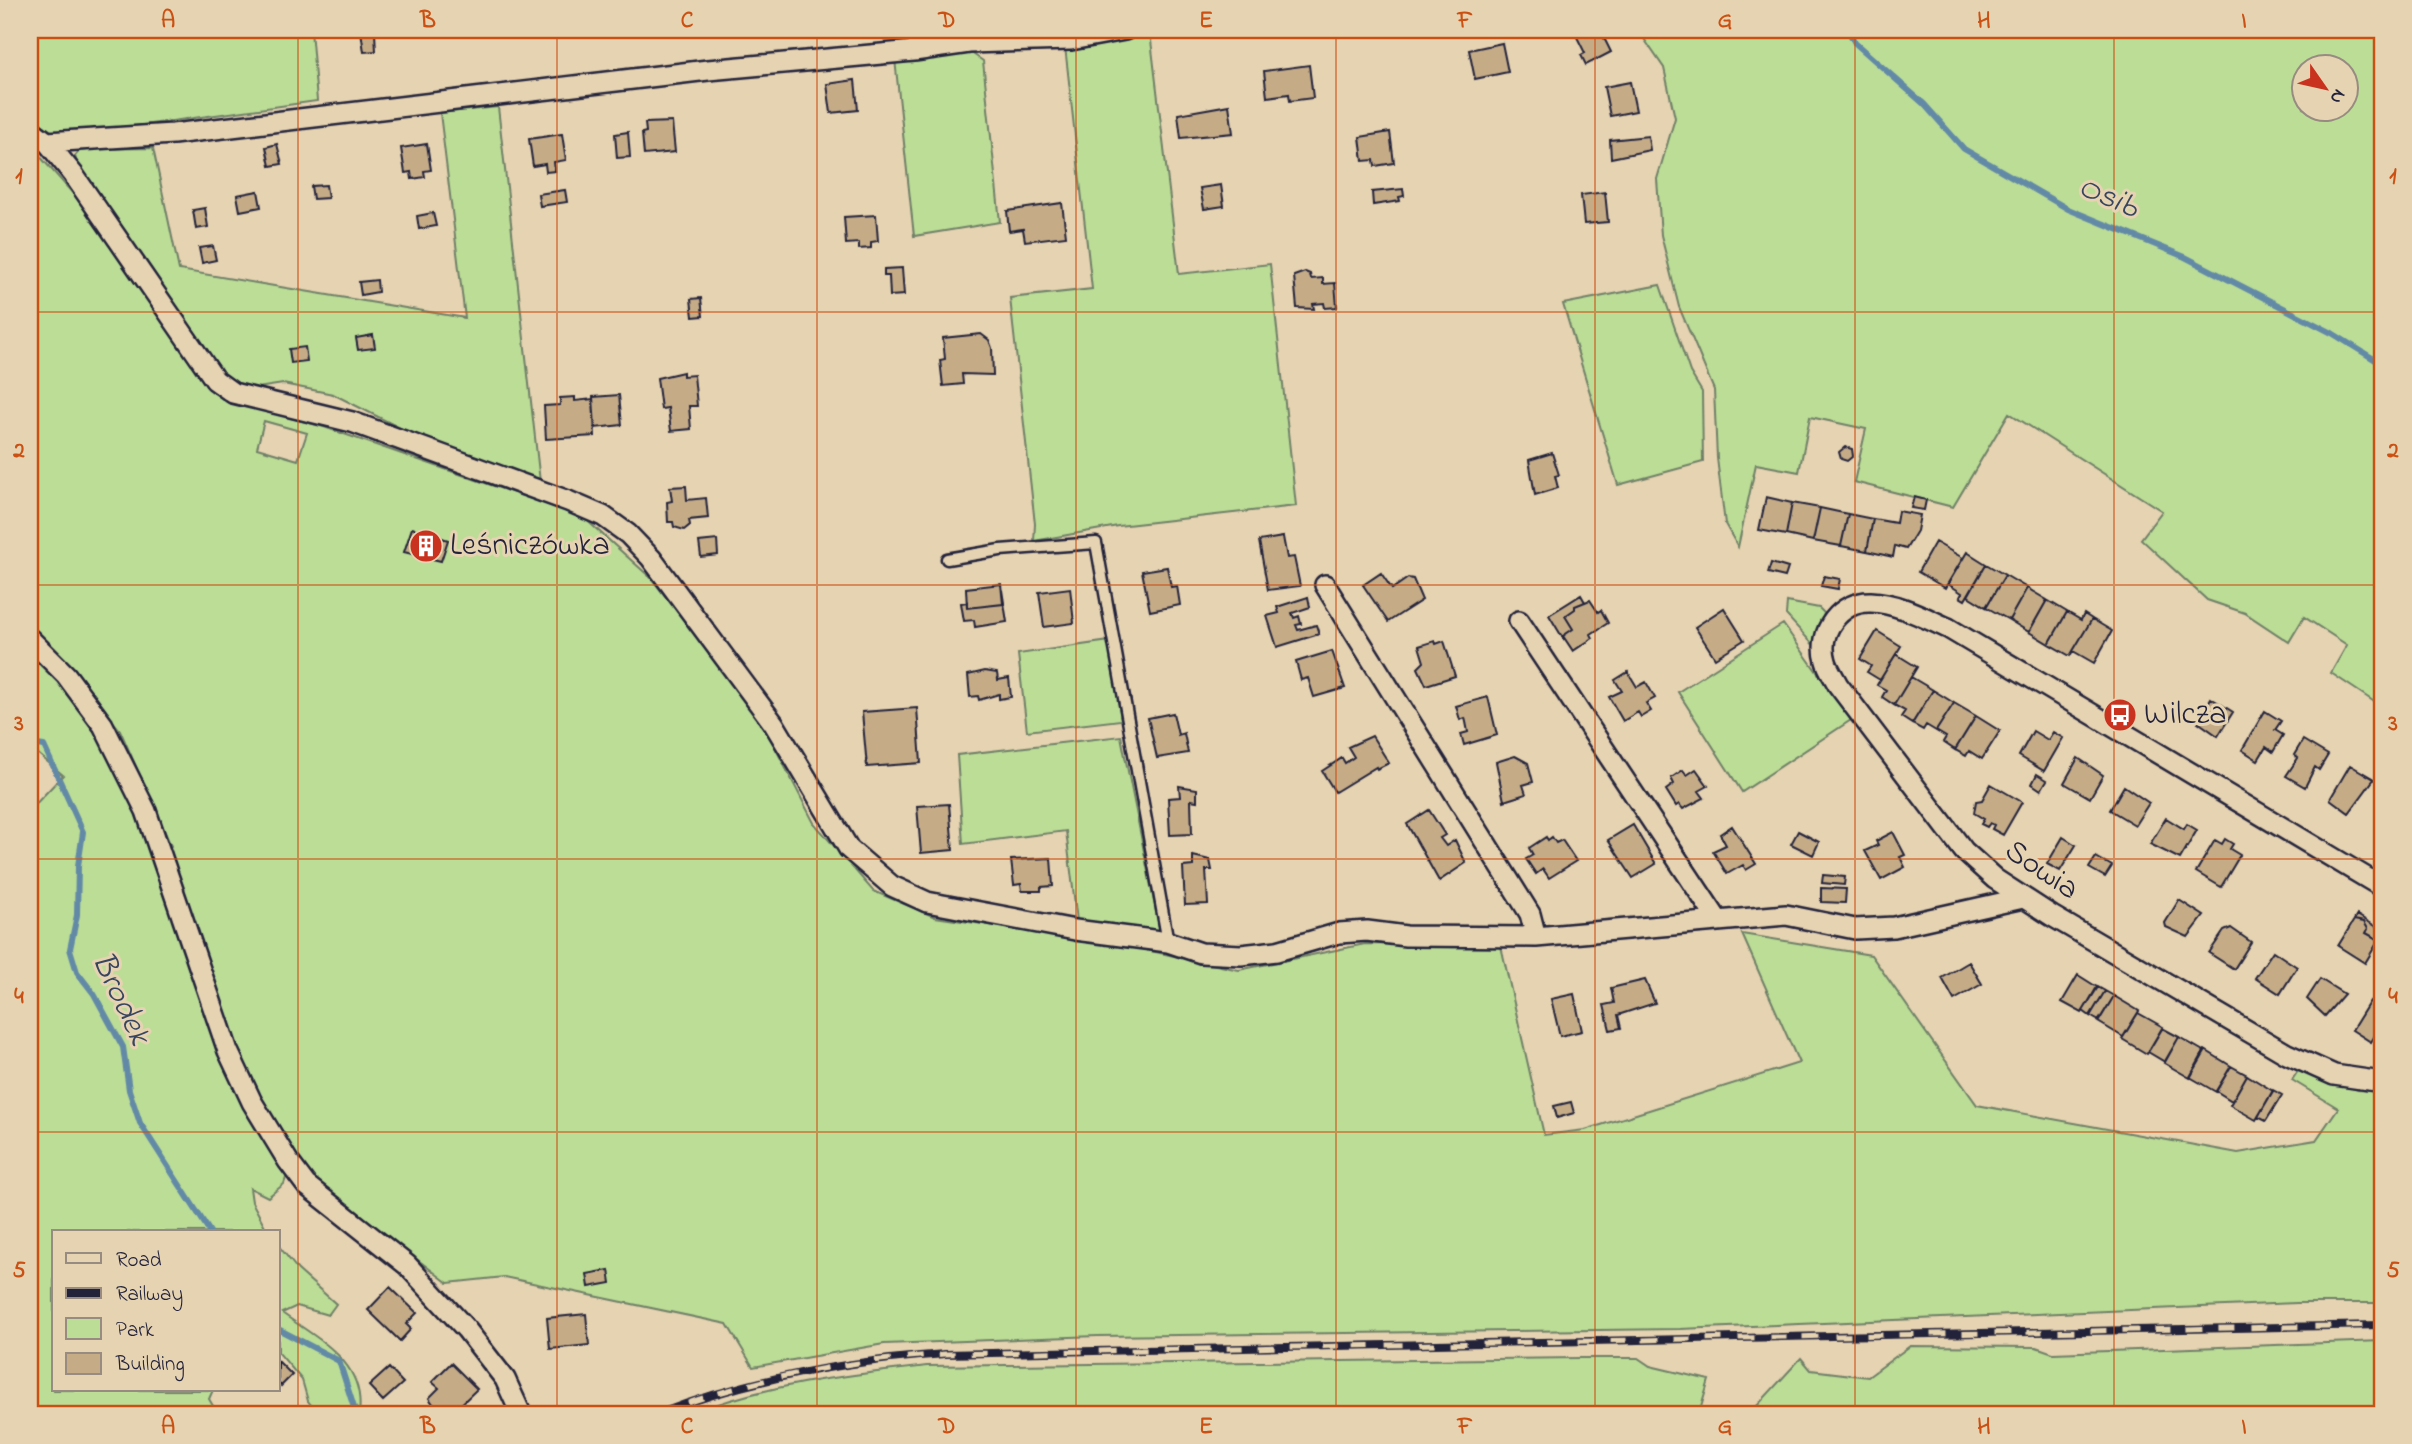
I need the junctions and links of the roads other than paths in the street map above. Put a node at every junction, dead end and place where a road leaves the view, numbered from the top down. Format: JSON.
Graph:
{"nodes":[{"id":1,"x":1125,"y":30,"type":"edge"},
{"id":2,"x":30,"y":129,"type":"edge"},
{"id":3,"x":47,"y":142,"type":"junction"},
{"id":4,"x":947,"y":558,"type":"dead end"},
{"id":5,"x":1325,"y":586,"type":"dead end"},
{"id":6,"x":1519,"y":621,"type":"dead end"},
{"id":7,"x":30,"y":639,"type":"edge"},
{"id":8,"x":2382,"y":887,"type":"edge"},
{"id":9,"x":2023,"y":898,"type":"junction"},
{"id":10,"x":1717,"y":919,"type":"junction"},
{"id":11,"x":1536,"y":937,"type":"junction"},
{"id":12,"x":1168,"y":942,"type":"junction"},
{"id":13,"x":2382,"y":1082,"type":"edge"},
{"id":14,"x":521,"y":1414,"type":"edge"}],
"edges":[{"from":1,"to":3,"type":"street"},
{"from":2,"to":3,"type":"street"},
{"from":3,"to":12,"type":"street"},
{"from":4,"to":12,"type":"lane"},
{"from":5,"to":11,"type":"street"},
{"from":6,"to":10,"type":"street"},
{"from":7,"to":14,"type":"street"},
{"from":8,"to":9,"type":"street","name":"Sowia"},
{"from":9,"to":10,"type":"street"},
{"from":9,"to":13,"type":"street","name":"Sowia"},
{"from":10,"to":11,"type":"street"},
{"from":11,"to":12,"type":"street"}]}
